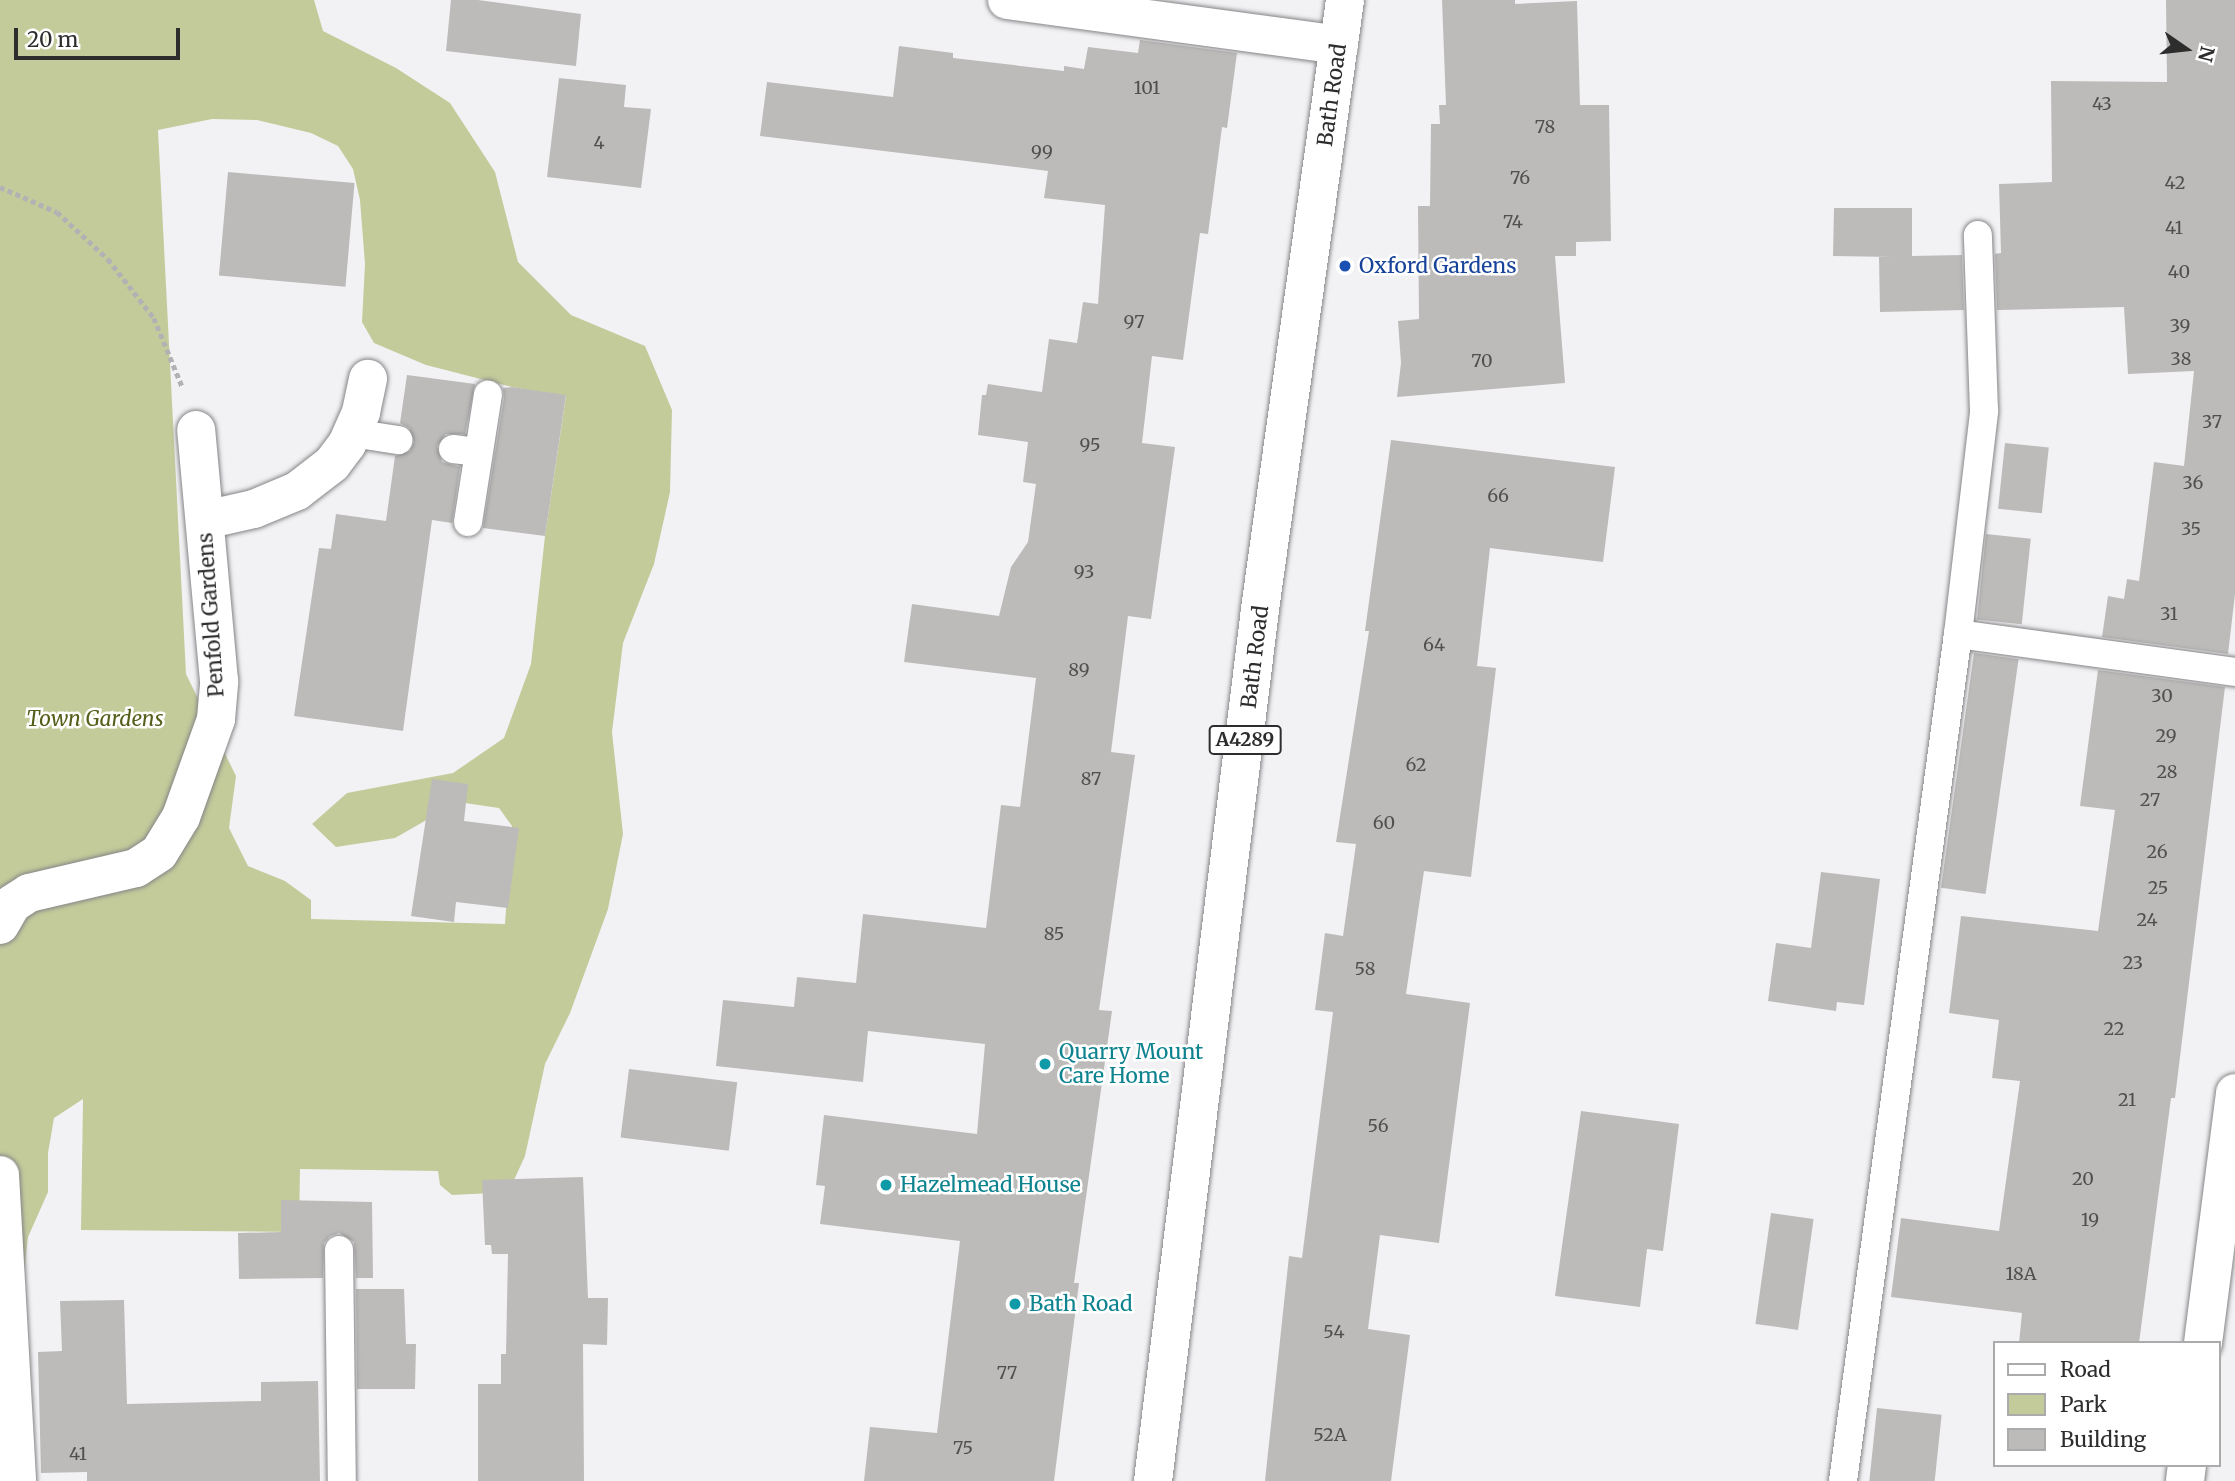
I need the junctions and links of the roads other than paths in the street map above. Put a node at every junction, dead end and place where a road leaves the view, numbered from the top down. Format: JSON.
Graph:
{"nodes":[{"id":1,"x":1007,"y":0,"type":"edge"},
{"id":2,"x":1345,"y":0,"type":"edge"},
{"id":3,"x":1339,"y":45,"type":"junction"},
{"id":4,"x":1978,"y":235,"type":"dead end"},
{"id":5,"x":368,"y":379,"type":"dead end"},
{"id":6,"x":488,"y":396,"type":"dead end"},
{"id":7,"x":196,"y":430,"type":"road end"},
{"id":8,"x":352,"y":433,"type":"junction"},
{"id":9,"x":398,"y":440,"type":"dead end"},
{"id":10,"x":205,"y":520,"type":"junction"},
{"id":11,"x":468,"y":522,"type":"dead end"},
{"id":12,"x":1958,"y":634,"type":"junction"},
{"id":13,"x":2235,"y":672,"type":"edge"},
{"id":14,"x":0,"y":925,"type":"edge"},
{"id":15,"x":2235,"y":1093,"type":"edge"},
{"id":16,"x":0,"y":1175,"type":"edge"},
{"id":17,"x":340,"y":1250,"type":"dead end"},
{"id":18,"x":2203,"y":1341,"type":"edge"},
{"id":19,"x":17,"y":1481,"type":"edge"},
{"id":20,"x":342,"y":1481,"type":"edge"},
{"id":21,"x":1153,"y":1481,"type":"edge"},
{"id":22,"x":1843,"y":1481,"type":"edge"}],
"edges":[{"from":1,"to":3,"type":"street"},
{"from":2,"to":3,"type":"street","name":"Bath Road","number":"A4289"},
{"from":3,"to":21,"type":"street","name":"Bath Road","number":"A4289"},
{"from":4,"to":12,"type":"lane"},
{"from":5,"to":8,"type":"street","name":"Penfold Gardens"},
{"from":6,"to":11,"type":"lane"},
{"from":7,"to":10,"type":"street","name":"Penfold Gardens"},
{"from":8,"to":9,"type":"lane"},
{"from":8,"to":10,"type":"street","name":"Penfold Gardens"},
{"from":10,"to":14,"type":"street","name":"Penfold Gardens"},
{"from":12,"to":13,"type":"lane"},
{"from":12,"to":22,"type":"lane"},
{"from":15,"to":18,"type":"street"},
{"from":16,"to":19,"type":"street"},
{"from":17,"to":20,"type":"lane"}]}
